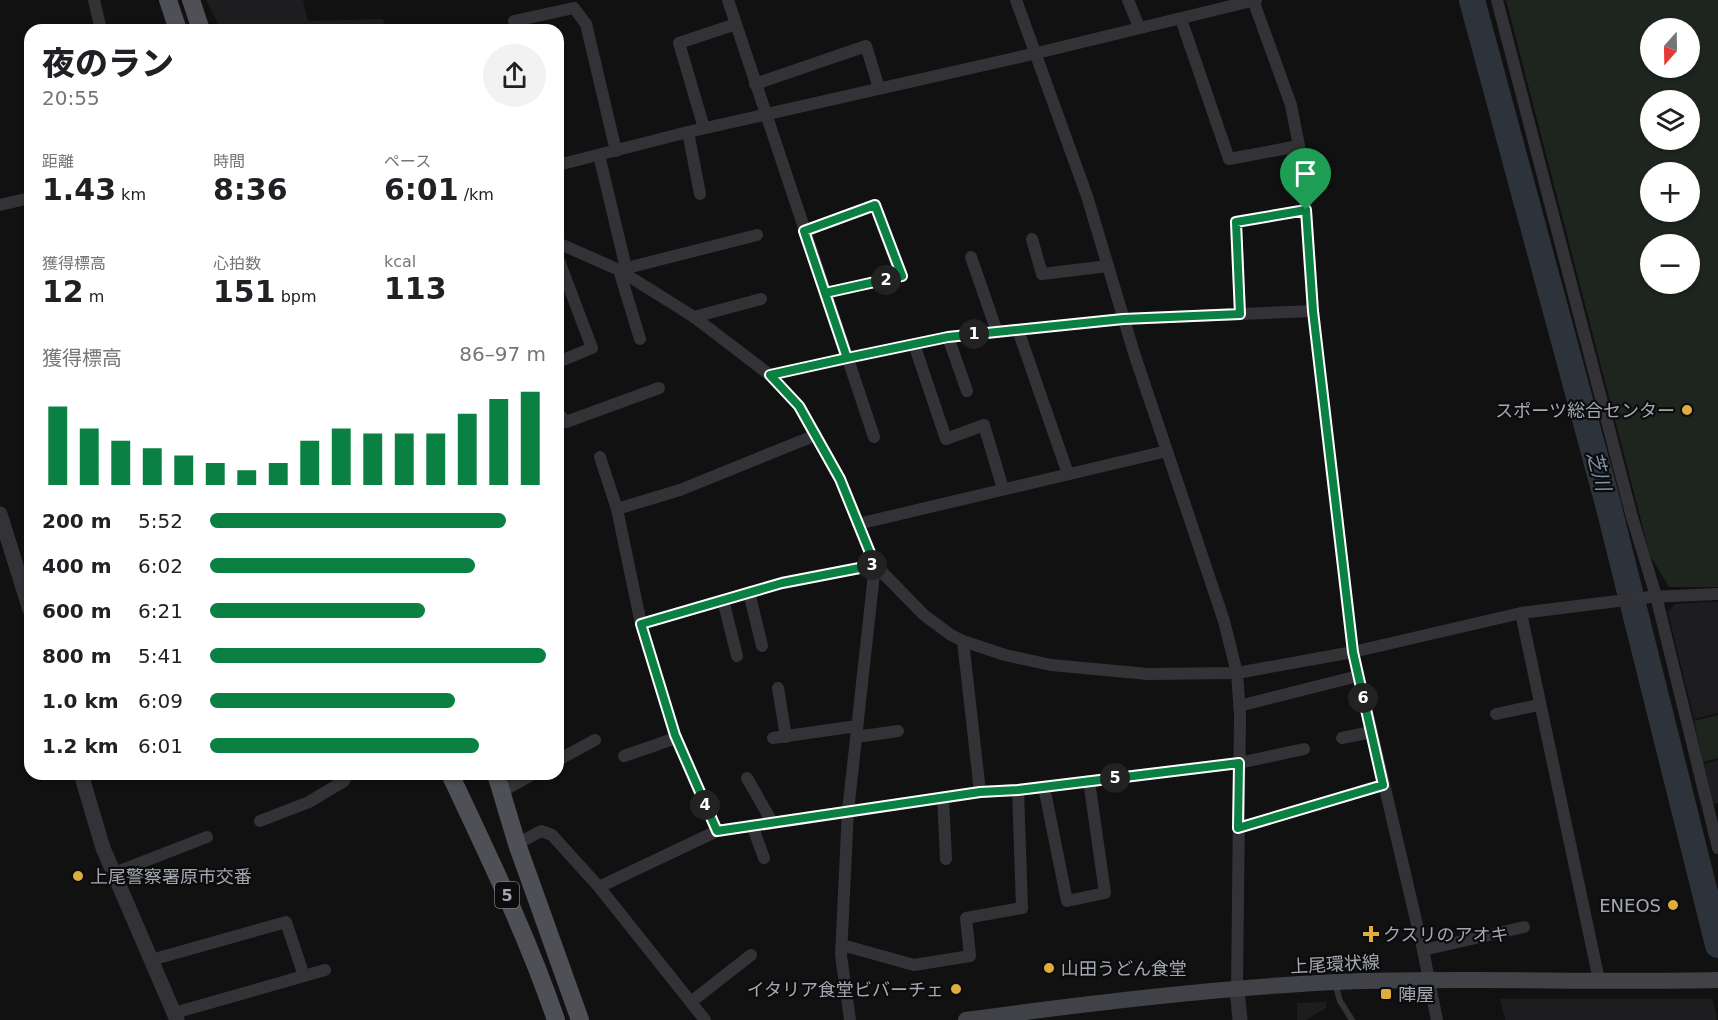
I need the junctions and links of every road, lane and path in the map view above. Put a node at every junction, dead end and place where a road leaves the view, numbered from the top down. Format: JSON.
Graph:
{"nodes":[{"id":1,"x":94,"y":0,"type":"edge"},
{"id":2,"x":168,"y":0,"type":"edge"},
{"id":3,"x":191,"y":0,"type":"edge"},
{"id":4,"x":728,"y":0,"type":"edge"},
{"id":5,"x":1016,"y":0,"type":"edge"},
{"id":6,"x":1128,"y":0,"type":"edge"},
{"id":7,"x":1254,"y":0,"type":"edge"},
{"id":8,"x":1497,"y":0,"type":"edge"},
{"id":9,"x":1181,"y":19,"type":"junction"},
{"id":10,"x":100,"y":24,"type":"edge"},
{"id":11,"x":176,"y":24,"type":"edge"},
{"id":12,"x":199,"y":24,"type":"edge"},
{"id":13,"x":515,"y":24,"type":"edge"},
{"id":14,"x":736,"y":24,"type":"junction"},
{"id":15,"x":1139,"y":27,"type":"junction"},
{"id":16,"x":1037,"y":53,"type":"junction"},
{"id":17,"x":755,"y":84,"type":"junction"},
{"id":18,"x":879,"y":88,"type":"junction"},
{"id":19,"x":765,"y":116,"type":"junction"},
{"id":20,"x":705,"y":128,"type":"junction"},
{"id":21,"x":687,"y":132,"type":"junction"},
{"id":22,"x":1299,"y":146,"type":"junction"},
{"id":23,"x":616,"y":151,"type":"junction"},
{"id":24,"x":599,"y":156,"type":"junction"},
{"id":25,"x":564,"y":160,"type":"edge"},
{"id":26,"x":700,"y":194,"type":"dead end"},
{"id":27,"x":24,"y":199,"type":"edge"},
{"id":28,"x":0,"y":205,"type":"edge"},
{"id":29,"x":1306,"y":210,"type":"junction"},
{"id":30,"x":804,"y":231,"type":"junction"},
{"id":31,"x":757,"y":235,"type":"dead end"},
{"id":32,"x":1032,"y":239,"type":"dead end"},
{"id":33,"x":564,"y":245,"type":"edge"},
{"id":34,"x":971,"y":257,"type":"dead end"},
{"id":35,"x":1108,"y":266,"type":"junction"},
{"id":36,"x":622,"y":269,"type":"junction"},
{"id":37,"x":564,"y":274,"type":"edge"},
{"id":38,"x":825,"y":293,"type":"junction"},
{"id":39,"x":761,"y":299,"type":"dead end"},
{"id":40,"x":1313,"y":311,"type":"junction"},
{"id":41,"x":1240,"y":314,"type":"junction"},
{"id":42,"x":694,"y":317,"type":"junction"},
{"id":43,"x":1123,"y":319,"type":"junction"},
{"id":44,"x":1018,"y":330,"type":"junction"},
{"id":45,"x":997,"y":332,"type":"junction"},
{"id":46,"x":948,"y":337,"type":"junction"},
{"id":47,"x":640,"y":339,"type":"dead end"},
{"id":48,"x":914,"y":344,"type":"junction"},
{"id":49,"x":847,"y":358,"type":"junction"},
{"id":50,"x":564,"y":360,"type":"edge"},
{"id":51,"x":770,"y":375,"type":"junction"},
{"id":52,"x":659,"y":388,"type":"dead end"},
{"id":53,"x":967,"y":391,"type":"dead end"},
{"id":54,"x":564,"y":420,"type":"edge"},
{"id":55,"x":816,"y":435,"type":"junction"},
{"id":56,"x":873,"y":437,"type":"dead end"},
{"id":57,"x":1167,"y":451,"type":"junction"},
{"id":58,"x":600,"y":457,"type":"dead end"},
{"id":59,"x":1068,"y":474,"type":"junction"},
{"id":60,"x":1003,"y":489,"type":"junction"},
{"id":61,"x":617,"y":508,"type":"junction"},
{"id":62,"x":1,"y":522,"type":"edge"},
{"id":63,"x":858,"y":524,"type":"junction"},
{"id":64,"x":875,"y":565,"type":"junction"},
{"id":65,"x":24,"y":586,"type":"edge"},
{"id":66,"x":749,"y":592,"type":"junction"},
{"id":67,"x":1718,"y":594,"type":"edge"},
{"id":68,"x":1653,"y":596,"type":"junction"},
{"id":69,"x":723,"y":600,"type":"junction"},
{"id":70,"x":1521,"y":614,"type":"junction"},
{"id":71,"x":641,"y":624,"type":"junction"},
{"id":72,"x":963,"y":641,"type":"junction"},
{"id":73,"x":762,"y":646,"type":"dead end"},
{"id":74,"x":1353,"y":652,"type":"junction"},
{"id":75,"x":737,"y":656,"type":"dead end"},
{"id":76,"x":1237,"y":673,"type":"junction"},
{"id":77,"x":1358,"y":676,"type":"junction"},
{"id":78,"x":778,"y":688,"type":"dead end"},
{"id":79,"x":1539,"y":705,"type":"junction"},
{"id":80,"x":1239,"y":706,"type":"junction"},
{"id":81,"x":1496,"y":714,"type":"dead end"},
{"id":82,"x":857,"y":731,"type":"junction"},
{"id":83,"x":898,"y":731,"type":"dead end"},
{"id":84,"x":1371,"y":732,"type":"junction"},
{"id":85,"x":786,"y":736,"type":"junction"},
{"id":86,"x":676,"y":738,"type":"junction"},
{"id":87,"x":773,"y":738,"type":"dead end"},
{"id":88,"x":1342,"y":738,"type":"dead end"},
{"id":89,"x":595,"y":740,"type":"dead end"},
{"id":90,"x":1304,"y":749,"type":"dead end"},
{"id":91,"x":624,"y":756,"type":"dead end"},
{"id":92,"x":564,"y":757,"type":"edge"},
{"id":93,"x":1239,"y":763,"type":"junction"},
{"id":94,"x":747,"y":778,"type":"dead end"},
{"id":95,"x":83,"y":780,"type":"edge"},
{"id":96,"x":344,"y":780,"type":"edge"},
{"id":97,"x":453,"y":780,"type":"edge"},
{"id":98,"x":1089,"y":782,"type":"junction"},
{"id":99,"x":498,"y":783,"type":"edge"},
{"id":100,"x":1383,"y":785,"type":"junction"},
{"id":101,"x":1044,"y":787,"type":"junction"},
{"id":102,"x":1018,"y":790,"type":"junction"},
{"id":103,"x":980,"y":792,"type":"junction"},
{"id":104,"x":943,"y":798,"type":"junction"},
{"id":105,"x":848,"y":811,"type":"junction"},
{"id":106,"x":260,"y":820,"type":"dead end"},
{"id":107,"x":772,"y":822,"type":"junction"},
{"id":108,"x":752,"y":825,"type":"junction"},
{"id":109,"x":1238,"y":828,"type":"junction"},
{"id":110,"x":717,"y":831,"type":"junction"},
{"id":111,"x":207,"y":837,"type":"dead end"},
{"id":112,"x":517,"y":844,"type":"junction"},
{"id":113,"x":1718,"y":848,"type":"edge"},
{"id":114,"x":764,"y":858,"type":"dead end"},
{"id":115,"x":946,"y":859,"type":"dead end"},
{"id":116,"x":114,"y":873,"type":"junction"},
{"id":117,"x":599,"y":887,"type":"junction"},
{"id":118,"x":1524,"y":927,"type":"dead end"},
{"id":119,"x":842,"y":945,"type":"junction"},
{"id":120,"x":1423,"y":950,"type":"junction"},
{"id":121,"x":751,"y":955,"type":"dead end"},
{"id":122,"x":151,"y":960,"type":"junction"},
{"id":123,"x":325,"y":970,"type":"dead end"},
{"id":124,"x":304,"y":976,"type":"junction"},
{"id":125,"x":1428,"y":980,"type":"junction"},
{"id":126,"x":1599,"y":980,"type":"junction"},
{"id":127,"x":1714,"y":980,"type":"edge"},
{"id":128,"x":1335,"y":982,"type":"junction"},
{"id":129,"x":1237,"y":989,"type":"junction"},
{"id":130,"x":691,"y":1002,"type":"junction"},
{"id":131,"x":176,"y":1016,"type":"edge"},
{"id":132,"x":556,"y":1020,"type":"edge"},
{"id":133,"x":580,"y":1020,"type":"edge"},
{"id":134,"x":705,"y":1020,"type":"edge"},
{"id":135,"x":850,"y":1020,"type":"edge"},
{"id":136,"x":966,"y":1020,"type":"edge"},
{"id":137,"x":1240,"y":1020,"type":"edge"},
{"id":138,"x":1352,"y":1020,"type":"edge"},
{"id":139,"x":1437,"y":1020,"type":"edge"}],
"edges":[{"from":1,"to":10,"type":"street"},
{"from":2,"to":11,"type":"main road"},
{"from":3,"to":12,"type":"main road"},
{"from":4,"to":14,"type":"street"},
{"from":5,"to":16,"type":"street"},
{"from":6,"to":15,"type":"street"},
{"from":7,"to":9,"type":"street"},
{"from":7,"to":22,"type":"street"},
{"from":8,"to":68,"type":"street"},
{"from":9,"to":15,"type":"street"},
{"from":9,"to":22,"type":"street"},
{"from":13,"to":23,"type":"street"},
{"from":14,"to":17,"type":"street"},
{"from":14,"to":20,"type":"street"},
{"from":15,"to":16,"type":"street"},
{"from":16,"to":18,"type":"street"},
{"from":16,"to":35,"type":"street"},
{"from":17,"to":18,"type":"street"},
{"from":17,"to":19,"type":"street"},
{"from":18,"to":19,"type":"street"},
{"from":19,"to":20,"type":"street"},
{"from":19,"to":30,"type":"street"},
{"from":20,"to":21,"type":"street"},
{"from":21,"to":23,"type":"street"},
{"from":21,"to":26,"type":"street"},
{"from":22,"to":29,"type":"street"},
{"from":23,"to":24,"type":"street"},
{"from":24,"to":25,"type":"street"},
{"from":24,"to":36,"type":"street"},
{"from":27,"to":28,"type":"street"},
{"from":29,"to":40,"type":"street"},
{"from":29,"to":41,"type":"street"},
{"from":30,"to":38,"type":"street"},
{"from":30,"to":38,"type":"street"},
{"from":31,"to":36,"type":"street"},
{"from":32,"to":35,"type":"street"},
{"from":33,"to":36,"type":"street"},
{"from":34,"to":45,"type":"street"},
{"from":35,"to":43,"type":"street"},
{"from":36,"to":42,"type":"street"},
{"from":36,"to":47,"type":"street"},
{"from":37,"to":50,"type":"street"},
{"from":38,"to":49,"type":"street"},
{"from":39,"to":42,"type":"street"},
{"from":40,"to":41,"type":"street"},
{"from":40,"to":74,"type":"street"},
{"from":41,"to":43,"type":"street"},
{"from":42,"to":51,"type":"street"},
{"from":43,"to":44,"type":"street"},
{"from":43,"to":57,"type":"street"},
{"from":44,"to":45,"type":"street"},
{"from":44,"to":59,"type":"street"},
{"from":45,"to":46,"type":"street"},
{"from":46,"to":48,"type":"street"},
{"from":46,"to":53,"type":"street"},
{"from":48,"to":49,"type":"street"},
{"from":48,"to":60,"type":"street"},
{"from":49,"to":51,"type":"street"},
{"from":49,"to":56,"type":"street"},
{"from":51,"to":55,"type":"street"},
{"from":52,"to":54,"type":"street"},
{"from":55,"to":61,"type":"street"},
{"from":55,"to":63,"type":"street"},
{"from":57,"to":59,"type":"street"},
{"from":57,"to":76,"type":"street"},
{"from":58,"to":61,"type":"street"},
{"from":59,"to":60,"type":"street"},
{"from":60,"to":63,"type":"street"},
{"from":61,"to":71,"type":"street"},
{"from":62,"to":65,"type":"street"},
{"from":63,"to":64,"type":"street"},
{"from":64,"to":66,"type":"street"},
{"from":64,"to":72,"type":"street"},
{"from":64,"to":82,"type":"street"},
{"from":66,"to":69,"type":"street"},
{"from":66,"to":73,"type":"street"},
{"from":67,"to":68,"type":"street"},
{"from":68,"to":70,"type":"street"},
{"from":68,"to":113,"type":"street"},
{"from":69,"to":71,"type":"street"},
{"from":69,"to":75,"type":"street"},
{"from":70,"to":74,"type":"street"},
{"from":70,"to":79,"type":"street"},
{"from":71,"to":86,"type":"street"},
{"from":72,"to":76,"type":"street"},
{"from":72,"to":103,"type":"street"},
{"from":74,"to":76,"type":"street"},
{"from":74,"to":77,"type":"street"},
{"from":76,"to":80,"type":"street"},
{"from":77,"to":80,"type":"street"},
{"from":77,"to":84,"type":"street"},
{"from":78,"to":85,"type":"street"},
{"from":79,"to":81,"type":"street"},
{"from":79,"to":126,"type":"street"},
{"from":80,"to":93,"type":"street"},
{"from":82,"to":83,"type":"street"},
{"from":82,"to":85,"type":"street"},
{"from":82,"to":105,"type":"street"},
{"from":84,"to":88,"type":"street"},
{"from":84,"to":100,"type":"street"},
{"from":85,"to":87,"type":"street"},
{"from":86,"to":91,"type":"street"},
{"from":86,"to":110,"type":"street"},
{"from":89,"to":92,"type":"street"},
{"from":90,"to":93,"type":"street"},
{"from":93,"to":98,"type":"street"},
{"from":93,"to":109,"type":"street"},
{"from":94,"to":107,"type":"street"},
{"from":95,"to":116,"type":"street"},
{"from":96,"to":106,"type":"street"},
{"from":97,"to":132,"type":"main road","number":"5"},
{"from":98,"to":101,"type":"street"},
{"from":98,"to":101,"type":"street"},
{"from":99,"to":112,"type":"main road","number":"5"},
{"from":100,"to":109,"type":"street"},
{"from":100,"to":120,"type":"street"},
{"from":101,"to":102,"type":"street"},
{"from":102,"to":103,"type":"street"},
{"from":102,"to":119,"type":"street"},
{"from":103,"to":104,"type":"street"},
{"from":104,"to":105,"type":"street"},
{"from":104,"to":115,"type":"street"},
{"from":105,"to":107,"type":"street"},
{"from":105,"to":119,"type":"street"},
{"from":107,"to":108,"type":"street"},
{"from":108,"to":110,"type":"street"},
{"from":108,"to":114,"type":"street"},
{"from":109,"to":129,"type":"street"},
{"from":110,"to":117,"type":"street"},
{"from":111,"to":116,"type":"street"},
{"from":112,"to":117,"type":"street"},
{"from":112,"to":133,"type":"main road","number":"5"},
{"from":116,"to":122,"type":"street"},
{"from":117,"to":130,"type":"street"},
{"from":118,"to":120,"type":"street"},
{"from":119,"to":135,"type":"street"},
{"from":120,"to":125,"type":"street"},
{"from":121,"to":130,"type":"street"},
{"from":122,"to":124,"type":"street"},
{"from":122,"to":131,"type":"street"},
{"from":123,"to":124,"type":"street"},
{"from":124,"to":131,"type":"street"},
{"from":125,"to":126,"type":"main road","name":"上尾環状線"},
{"from":125,"to":128,"type":"main road","name":"上尾環状線"},
{"from":125,"to":139,"type":"street"},
{"from":126,"to":127,"type":"main road","name":"上尾環状線"},
{"from":128,"to":129,"type":"main road","name":"上尾環状線"},
{"from":128,"to":138,"type":"lane"},
{"from":129,"to":136,"type":"main road","name":"上尾環状線"},
{"from":129,"to":137,"type":"street"},
{"from":130,"to":134,"type":"street"}]}
